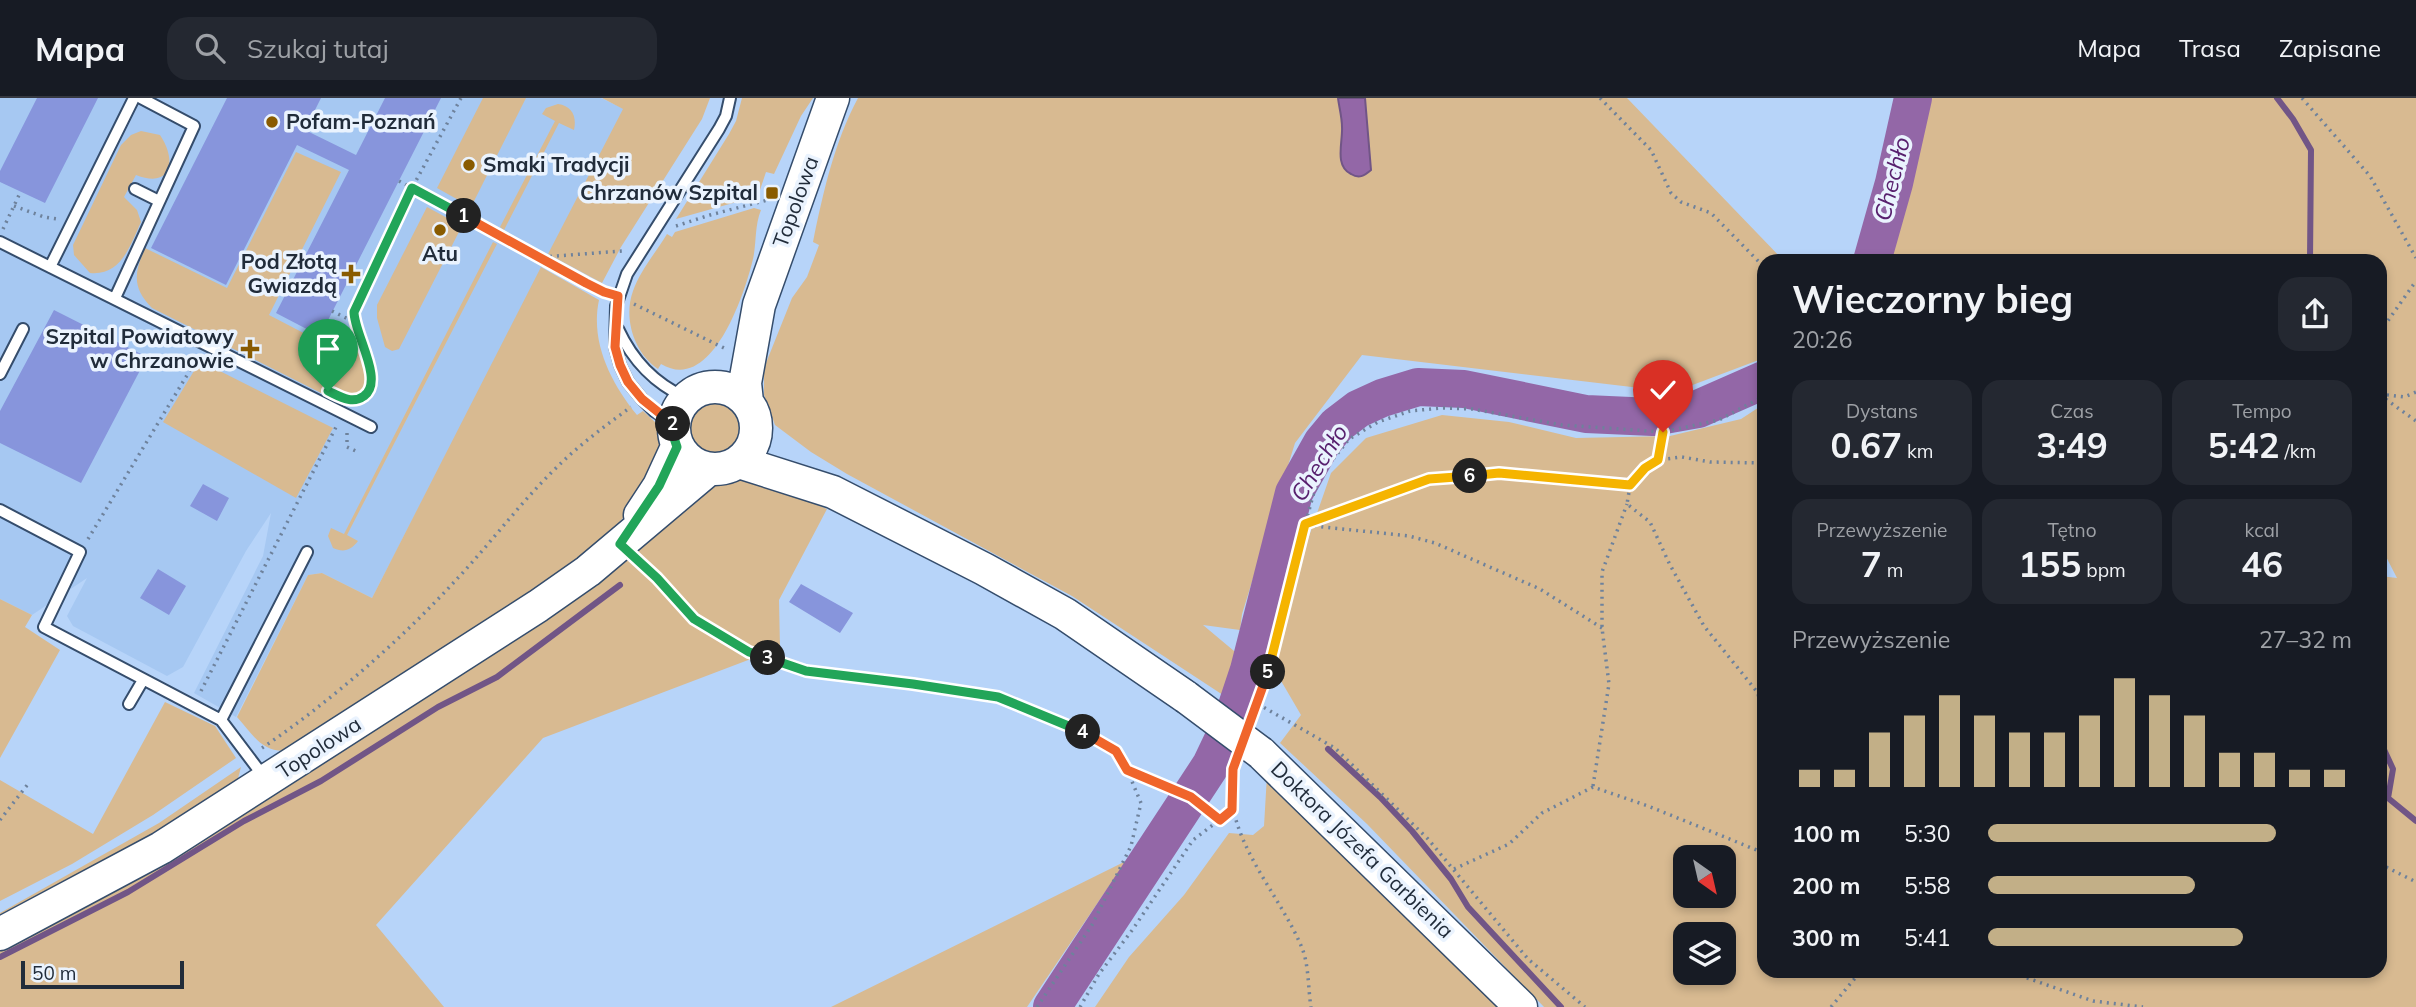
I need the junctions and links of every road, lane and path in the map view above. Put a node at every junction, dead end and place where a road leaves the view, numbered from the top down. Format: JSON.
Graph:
{"nodes":[{"id":1,"x":134,"y":98,"type":"edge"},
{"id":2,"x":141,"y":98,"type":"edge"},
{"id":3,"x":461,"y":98,"type":"edge"},
{"id":4,"x":730,"y":98,"type":"edge"},
{"id":5,"x":833,"y":98,"type":"edge"},
{"id":6,"x":1600,"y":98,"type":"edge"},
{"id":7,"x":2302,"y":98,"type":"edge"},
{"id":8,"x":399,"y":181,"type":"dead end"},
{"id":9,"x":412,"y":188,"type":"junction"},
{"id":10,"x":135,"y":189,"type":"dead end"},
{"id":11,"x":20,"y":192,"type":"dead end"},
{"id":12,"x":768,"y":200,"type":"dead end"},
{"id":13,"x":159,"y":201,"type":"junction"},
{"id":14,"x":15,"y":206,"type":"junction"},
{"id":15,"x":73,"y":220,"type":"junction"},
{"id":16,"x":671,"y":228,"type":"dead end"},
{"id":17,"x":0,"y":235,"type":"edge"},
{"id":18,"x":0,"y":242,"type":"edge"},
{"id":19,"x":624,"y":251,"type":"dead end"},
{"id":20,"x":541,"y":258,"type":"junction"},
{"id":21,"x":2416,"y":258,"type":"edge"},
{"id":22,"x":1757,"y":260,"type":"edge"},
{"id":23,"x":50,"y":267,"type":"junction"},
{"id":24,"x":2416,"y":281,"type":"edge"},
{"id":25,"x":618,"y":296,"type":"junction"},
{"id":26,"x":115,"y":298,"type":"junction"},
{"id":27,"x":759,"y":305,"type":"junction"},
{"id":28,"x":332,"y":311,"type":"dead end"},
{"id":29,"x":354,"y":322,"type":"junction"},
{"id":30,"x":2387,"y":322,"type":"edge"},
{"id":31,"x":617,"y":327,"type":"junction"},
{"id":32,"x":23,"y":329,"type":"dead end"},
{"id":33,"x":721,"y":346,"type":"dead end"},
{"id":34,"x":199,"y":356,"type":"dead end"},
{"id":35,"x":0,"y":374,"type":"edge"},
{"id":36,"x":2416,"y":392,"type":"edge"},
{"id":37,"x":2387,"y":396,"type":"edge"},
{"id":38,"x":1757,"y":400,"type":"edge"},
{"id":39,"x":2387,"y":400,"type":"edge"},
{"id":40,"x":349,"y":401,"type":"dead end"},
{"id":41,"x":747,"y":402,"type":"junction"},
{"id":42,"x":633,"y":406,"type":"dead end"},
{"id":43,"x":686,"y":414,"type":"junction"},
{"id":44,"x":327,"y":420,"type":"dead end"},
{"id":45,"x":2416,"y":421,"type":"edge"},
{"id":46,"x":337,"y":426,"type":"junction"},
{"id":47,"x":371,"y":427,"type":"dead end"},
{"id":48,"x":756,"y":432,"type":"junction"},
{"id":49,"x":1663,"y":432,"type":"junction"},
{"id":50,"x":358,"y":452,"type":"dead end"},
{"id":51,"x":1658,"y":460,"type":"junction"},
{"id":52,"x":739,"y":462,"type":"junction"},
{"id":53,"x":1757,"y":463,"type":"edge"},
{"id":54,"x":709,"y":470,"type":"junction"},
{"id":55,"x":1630,"y":485,"type":"junction"},
{"id":56,"x":833,"y":492,"type":"junction"},
{"id":57,"x":1627,"y":504,"type":"junction"},
{"id":58,"x":0,"y":510,"type":"edge"},
{"id":59,"x":1305,"y":524,"type":"junction"},
{"id":60,"x":622,"y":542,"type":"junction"},
{"id":61,"x":80,"y":552,"type":"junction"},
{"id":62,"x":307,"y":552,"type":"dead end"},
{"id":63,"x":1602,"y":628,"type":"junction"},
{"id":64,"x":143,"y":680,"type":"junction"},
{"id":65,"x":1757,"y":692,"type":"edge"},
{"id":66,"x":129,"y":704,"type":"dead end"},
{"id":67,"x":1258,"y":704,"type":"junction"},
{"id":68,"x":194,"y":706,"type":"junction"},
{"id":69,"x":221,"y":720,"type":"junction"},
{"id":70,"x":1251,"y":720,"type":"dead end"},
{"id":71,"x":1249,"y":755,"type":"junction"},
{"id":72,"x":249,"y":756,"type":"junction"},
{"id":73,"x":1127,"y":770,"type":"junction"},
{"id":74,"x":268,"y":782,"type":"junction"},
{"id":75,"x":29,"y":784,"type":"dead end"},
{"id":76,"x":1593,"y":787,"type":"junction"},
{"id":77,"x":1232,"y":810,"type":"junction"},
{"id":78,"x":0,"y":820,"type":"edge"},
{"id":79,"x":1220,"y":820,"type":"junction"},
{"id":80,"x":1757,"y":850,"type":"edge"},
{"id":81,"x":2387,"y":868,"type":"edge"},
{"id":82,"x":1454,"y":869,"type":"junction"},
{"id":83,"x":2416,"y":882,"type":"edge"},
{"id":84,"x":0,"y":934,"type":"edge"},
{"id":85,"x":1855,"y":978,"type":"edge"},
{"id":86,"x":2027,"y":978,"type":"edge"},
{"id":87,"x":1037,"y":1007,"type":"edge"},
{"id":88,"x":1080,"y":1007,"type":"edge"},
{"id":89,"x":1311,"y":1007,"type":"edge"},
{"id":90,"x":1521,"y":1007,"type":"edge"},
{"id":91,"x":1584,"y":1007,"type":"edge"},
{"id":92,"x":1831,"y":1007,"type":"edge"},
{"id":93,"x":2143,"y":1007,"type":"edge"}],
"edges":[{"from":1,"to":15,"type":"lane"},
{"from":2,"to":13,"type":"lane"},
{"from":3,"to":9,"type":"path"},
{"from":4,"to":25,"type":"lane"},
{"from":5,"to":27,"type":"main road","name":"Topolowa"},
{"from":6,"to":22,"type":"path"},
{"from":7,"to":21,"type":"path"},
{"from":8,"to":9,"type":"path"},
{"from":9,"to":20,"type":"path"},
{"from":9,"to":29,"type":"path"},
{"from":10,"to":13,"type":"lane"},
{"from":11,"to":14,"type":"path"},
{"from":12,"to":16,"type":"path"},
{"from":13,"to":26,"type":"lane"},
{"from":14,"to":15,"type":"path"},
{"from":14,"to":17,"type":"path"},
{"from":15,"to":23,"type":"lane"},
{"from":18,"to":23,"type":"lane"},
{"from":19,"to":20,"type":"path"},
{"from":20,"to":25,"type":"path"},
{"from":23,"to":26,"type":"lane"},
{"from":24,"to":30,"type":"path"},
{"from":25,"to":31,"type":"lane"},
{"from":25,"to":33,"type":"path"},
{"from":26,"to":47,"type":"lane"},
{"from":27,"to":41,"type":"main road","name":"Topolowa"},
{"from":27,"to":43,"type":"main road","name":"Topolowa"},
{"from":28,"to":29,"type":"path"},
{"from":29,"to":40,"type":"path"},
{"from":31,"to":43,"type":"lane"},
{"from":31,"to":43,"type":"lane"},
{"from":32,"to":35,"type":"lane"},
{"from":34,"to":61,"type":"path"},
{"from":36,"to":37,"type":"path"},
{"from":38,"to":49,"type":"path"},
{"from":39,"to":45,"type":"path"},
{"from":41,"to":43,"type":"main road"},
{"from":41,"to":48,"type":"main road"},
{"from":42,"to":72,"type":"path"},
{"from":43,"to":54,"type":"main road"},
{"from":43,"to":60,"type":"main road","name":"Topolowa"},
{"from":44,"to":46,"type":"path"},
{"from":46,"to":50,"type":"path"},
{"from":46,"to":68,"type":"path"},
{"from":48,"to":52,"type":"main road"},
{"from":48,"to":56,"type":"main road","name":"Doktora Józefa Garbienia"},
{"from":49,"to":51,"type":"path"},
{"from":49,"to":59,"type":"path"},
{"from":51,"to":53,"type":"path"},
{"from":51,"to":55,"type":"path"},
{"from":52,"to":54,"type":"main road"},
{"from":52,"to":56,"type":"main road","name":"Doktora Józefa Garbienia"},
{"from":54,"to":60,"type":"main road","name":"Topolowa"},
{"from":55,"to":57,"type":"path"},
{"from":55,"to":59,"type":"path"},
{"from":56,"to":71,"type":"main road","name":"Doktora Józefa Garbienia","bridge":true},
{"from":57,"to":63,"type":"path"},
{"from":57,"to":65,"type":"path"},
{"from":58,"to":61,"type":"lane"},
{"from":59,"to":63,"type":"path"},
{"from":59,"to":67,"type":"path"},
{"from":60,"to":73,"type":"path"},
{"from":60,"to":74,"type":"main road","name":"Topolowa"},
{"from":61,"to":64,"type":"lane"},
{"from":62,"to":69,"type":"lane"},
{"from":63,"to":76,"type":"path"},
{"from":64,"to":66,"type":"lane"},
{"from":64,"to":68,"type":"lane"},
{"from":67,"to":70,"type":"path"},
{"from":67,"to":82,"type":"path"},
{"from":68,"to":69,"type":"lane"},
{"from":69,"to":72,"type":"lane"},
{"from":71,"to":77,"type":"path"},
{"from":71,"to":90,"type":"main road","name":"Doktora Józefa Garbienia"},
{"from":72,"to":74,"type":"lane"},
{"from":73,"to":79,"type":"path"},
{"from":73,"to":87,"type":"path"},
{"from":74,"to":84,"type":"main road","name":"Topolowa"},
{"from":75,"to":78,"type":"path"},
{"from":76,"to":80,"type":"path"},
{"from":76,"to":82,"type":"path"},
{"from":77,"to":79,"type":"path"},
{"from":77,"to":89,"type":"path"},
{"from":79,"to":88,"type":"path"},
{"from":81,"to":83,"type":"path"},
{"from":82,"to":91,"type":"path"},
{"from":85,"to":92,"type":"path"},
{"from":86,"to":93,"type":"path"}]}
